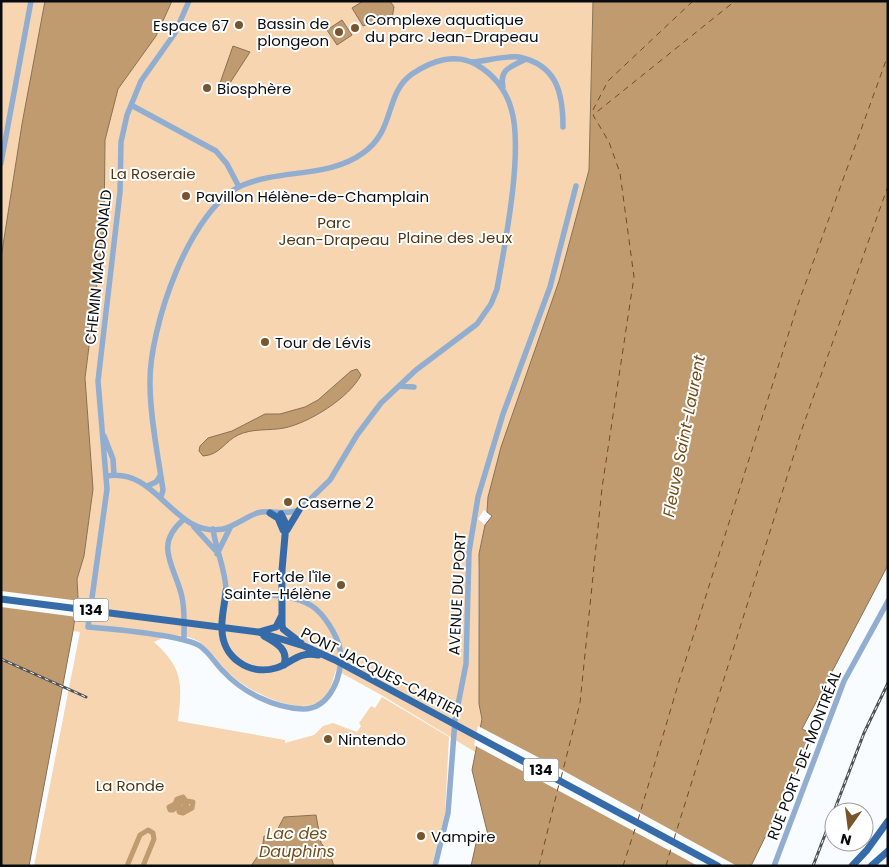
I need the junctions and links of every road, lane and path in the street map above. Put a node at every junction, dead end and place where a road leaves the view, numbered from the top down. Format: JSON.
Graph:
{"nodes":[{"id":1,"x":31,"y":1,"type":"edge"},
{"id":2,"x":189,"y":1,"type":"edge"},
{"id":3,"x":524,"y":60,"type":"junction"},
{"id":4,"x":473,"y":62,"type":"junction"},
{"id":5,"x":504,"y":90,"type":"junction"},
{"id":6,"x":131,"y":105,"type":"junction"},
{"id":7,"x":563,"y":128,"type":"dead end"},
{"id":8,"x":1,"y":163,"type":"edge"},
{"id":9,"x":576,"y":186,"type":"dead end"},
{"id":10,"x":239,"y":187,"type":"junction"},
{"id":11,"x":410,"y":375,"type":"junction"},
{"id":12,"x":397,"y":387,"type":"junction"},
{"id":13,"x":102,"y":432,"type":"junction"},
{"id":14,"x":112,"y":455,"type":"junction"},
{"id":15,"x":104,"y":456,"type":"junction"},
{"id":16,"x":110,"y":475,"type":"junction"},
{"id":17,"x":160,"y":476,"type":"junction"},
{"id":18,"x":147,"y":486,"type":"junction"},
{"id":19,"x":161,"y":497,"type":"junction"},
{"id":20,"x":299,"y":510,"type":"junction"},
{"id":21,"x":259,"y":512,"type":"junction"},
{"id":22,"x":270,"y":513,"type":"junction"},
{"id":23,"x":281,"y":514,"type":"junction"},
{"id":24,"x":183,"y":520,"type":"junction"},
{"id":25,"x":233,"y":525,"type":"junction"},
{"id":26,"x":194,"y":527,"type":"junction"},
{"id":27,"x":213,"y":529,"type":"junction"},
{"id":28,"x":284,"y":535,"type":"junction"},
{"id":29,"x":217,"y":554,"type":"junction"},
{"id":30,"x":226,"y":591,"type":"junction"},
{"id":31,"x":1,"y":599,"type":"edge"},
{"id":32,"x":888,"y":601,"type":"edge"},
{"id":33,"x":281,"y":616,"type":"junction"},
{"id":34,"x":258,"y":632,"type":"junction"},
{"id":35,"x":184,"y":639,"type":"junction"},
{"id":36,"x":304,"y":646,"type":"junction"},
{"id":37,"x":328,"y":657,"type":"junction"},
{"id":38,"x":284,"y":665,"type":"junction"},
{"id":39,"x":888,"y":821,"type":"edge"},
{"id":40,"x":888,"y":851,"type":"edge"},
{"id":41,"x":435,"y":866,"type":"edge"},
{"id":42,"x":718,"y":866,"type":"edge"},
{"id":43,"x":774,"y":866,"type":"edge"},
{"id":44,"x":852,"y":866,"type":"edge"},
{"id":45,"x":871,"y":866,"type":"edge"}],
"edges":[{"from":1,"to":8,"type":"street"},
{"from":2,"to":6,"type":"street","name":"CHEMIN MACDONALD"},
{"from":3,"to":4,"type":"street"},
{"from":3,"to":5,"type":"street"},
{"from":3,"to":7,"type":"street"},
{"from":4,"to":5,"type":"street"},
{"from":4,"to":10,"type":"street"},
{"from":5,"to":11,"type":"street"},
{"from":6,"to":10,"type":"street"},
{"from":6,"to":13,"type":"street","name":"CHEMIN MACDONALD"},
{"from":9,"to":41,"type":"street","name":"AVENUE DU PORT"},
{"from":10,"to":17,"type":"street"},
{"from":11,"to":12,"type":"street"},
{"from":11,"to":12,"type":"street"},
{"from":12,"to":20,"type":"street"},
{"from":13,"to":14,"type":"street","name":"CHEMIN MACDONALD"},
{"from":13,"to":15,"type":"street","name":"CHEMIN MACDONALD"},
{"from":14,"to":15,"type":"street"},
{"from":14,"to":16,"type":"street","name":"CHEMIN MACDONALD"},
{"from":15,"to":16,"type":"street","name":"CHEMIN MACDONALD"},
{"from":16,"to":18,"type":"street"},
{"from":16,"to":35,"type":"street","name":"CHEMIN MACDONALD"},
{"from":17,"to":18,"type":"street"},
{"from":17,"to":19,"type":"street"},
{"from":18,"to":19,"type":"street"},
{"from":19,"to":24,"type":"street"},
{"from":20,"to":23,"type":"street"},
{"from":20,"to":28,"type":"main road"},
{"from":21,"to":22,"type":"street"},
{"from":21,"to":23,"type":"street"},
{"from":21,"to":25,"type":"street"},
{"from":22,"to":23,"type":"street"},
{"from":22,"to":28,"type":"main road"},
{"from":23,"to":28,"type":"main road"},
{"from":24,"to":26,"type":"street"},
{"from":24,"to":35,"type":"street"},
{"from":25,"to":27,"type":"street"},
{"from":25,"to":29,"type":"street"},
{"from":26,"to":27,"type":"street"},
{"from":26,"to":29,"type":"street"},
{"from":27,"to":29,"type":"street"},
{"from":28,"to":33,"type":"main road"},
{"from":29,"to":30,"type":"street"},
{"from":30,"to":35,"type":"street"},
{"from":30,"to":38,"type":"main road"},
{"from":31,"to":34,"type":"main road","name":"PONT JACQUES-CARTIER","number":"134"},
{"from":32,"to":43,"type":"street","name":"RUE PORT-DE-MONTRÉAL"},
{"from":33,"to":34,"type":"main road"},
{"from":33,"to":36,"type":"main road"},
{"from":34,"to":36,"type":"main road","name":"PONT JACQUES-CARTIER","number":"134"},
{"from":34,"to":38,"type":"main road"},
{"from":36,"to":37,"type":"main road","name":"PONT JACQUES-CARTIER","number":"134"},
{"from":37,"to":38,"type":"main road"},
{"from":37,"to":42,"type":"main road","name":"PONT JACQUES-CARTIER","number":"134"},
{"from":39,"to":44,"type":"main road"},
{"from":40,"to":45,"type":"main road"}]}
